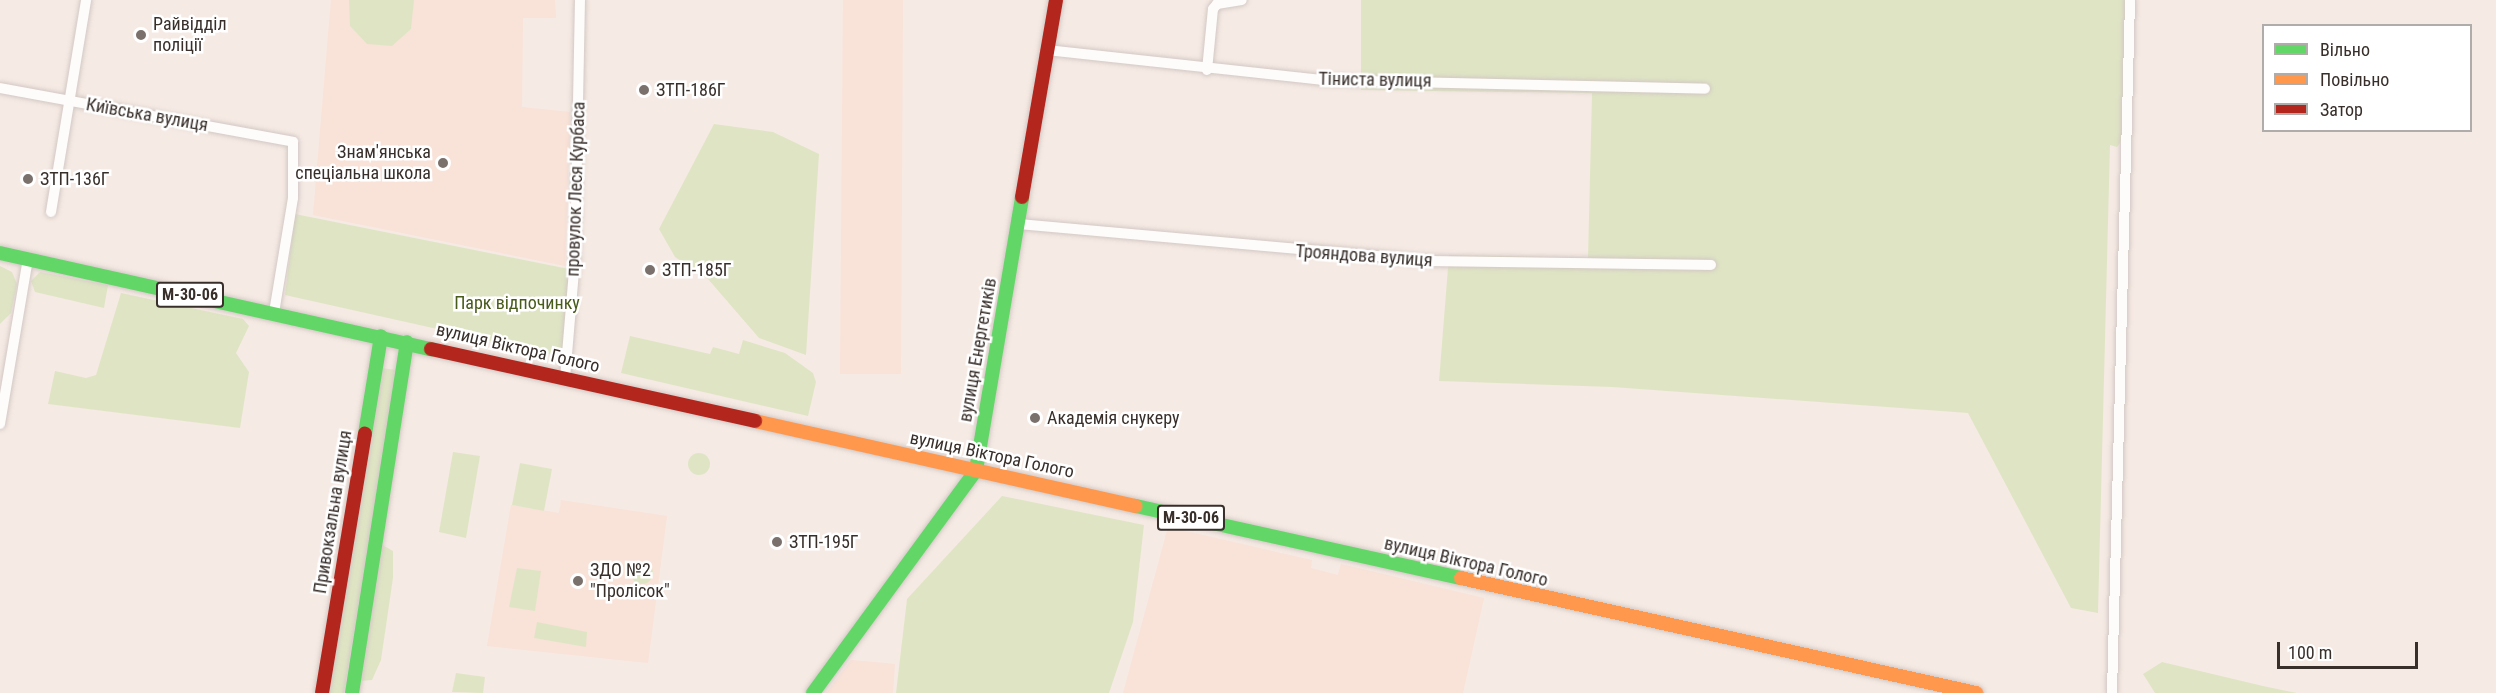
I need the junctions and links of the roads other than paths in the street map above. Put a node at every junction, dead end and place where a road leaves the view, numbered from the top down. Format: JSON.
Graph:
{"nodes":[{"id":1,"x":86,"y":0,"type":"edge"},
{"id":2,"x":580,"y":0,"type":"edge"},
{"id":3,"x":1056,"y":0,"type":"edge"},
{"id":4,"x":1242,"y":0,"type":"edge"},
{"id":5,"x":2130,"y":0,"type":"edge"},
{"id":6,"x":1047,"y":50,"type":"junction"},
{"id":7,"x":1207,"y":70,"type":"junction"},
{"id":8,"x":0,"y":88,"type":"edge"},
{"id":9,"x":1705,"y":89,"type":"dead end"},
{"id":10,"x":69,"y":101,"type":"junction"},
{"id":11,"x":51,"y":212,"type":"dead end"},
{"id":12,"x":1018,"y":224,"type":"junction"},
{"id":13,"x":0,"y":253,"type":"edge"},
{"id":14,"x":28,"y":259,"type":"junction"},
{"id":15,"x":1711,"y":265,"type":"dead end"},
{"id":16,"x":274,"y":313,"type":"junction"},
{"id":17,"x":381,"y":336,"type":"junction"},
{"id":18,"x":407,"y":342,"type":"junction"},
{"id":19,"x":566,"y":378,"type":"junction"},
{"id":20,"x":0,"y":424,"type":"edge"},
{"id":21,"x":976,"y":470,"type":"junction"},
{"id":22,"x":322,"y":693,"type":"edge"},
{"id":23,"x":352,"y":693,"type":"edge"},
{"id":24,"x":813,"y":693,"type":"edge"},
{"id":25,"x":1976,"y":693,"type":"edge"},
{"id":26,"x":2112,"y":693,"type":"edge"}],
"edges":[{"from":1,"to":10,"type":"street"},
{"from":2,"to":19,"type":"street","name":"провулок Леся Курбаса"},
{"from":3,"to":6,"type":"main road","name":"вулиця Енергетиків"},
{"from":4,"to":7,"type":"street"},
{"from":5,"to":26,"type":"street"},
{"from":6,"to":7,"type":"street","name":"Тіниста вулиця"},
{"from":6,"to":12,"type":"main road","name":"вулиця Енергетиків"},
{"from":7,"to":9,"type":"street","name":"Тіниста вулиця"},
{"from":8,"to":10,"type":"street","name":"Київська вулиця"},
{"from":10,"to":11,"type":"street"},
{"from":10,"to":16,"type":"street","name":"Київська вулиця"},
{"from":12,"to":15,"type":"street","name":"Трояндова вулиця"},
{"from":12,"to":21,"type":"main road","name":"вулиця Енергетиків"},
{"from":13,"to":14,"type":"main road","name":"вулиця Віктора Голого","number":"М-30-06"},
{"from":14,"to":16,"type":"main road","name":"вулиця Віктора Голого","number":"М-30-06"},
{"from":14,"to":20,"type":"street"},
{"from":16,"to":17,"type":"main road","name":"вулиця Віктора Голого","number":"М-30-06"},
{"from":17,"to":18,"type":"main road","name":"вулиця Віктора Голого","number":"М-30-06"},
{"from":17,"to":22,"type":"main road","name":"Привокзальна вулиця"},
{"from":18,"to":19,"type":"main road","name":"вулиця Віктора Голого","number":"М-30-06"},
{"from":18,"to":23,"type":"main road"},
{"from":19,"to":21,"type":"main road","name":"вулиця Віктора Голого","number":"М-30-06"},
{"from":21,"to":24,"type":"main road","name":"вулиця Енергетиків"},
{"from":21,"to":25,"type":"main road","name":"вулиця Віктора Голого","number":"М-30-06"}]}
